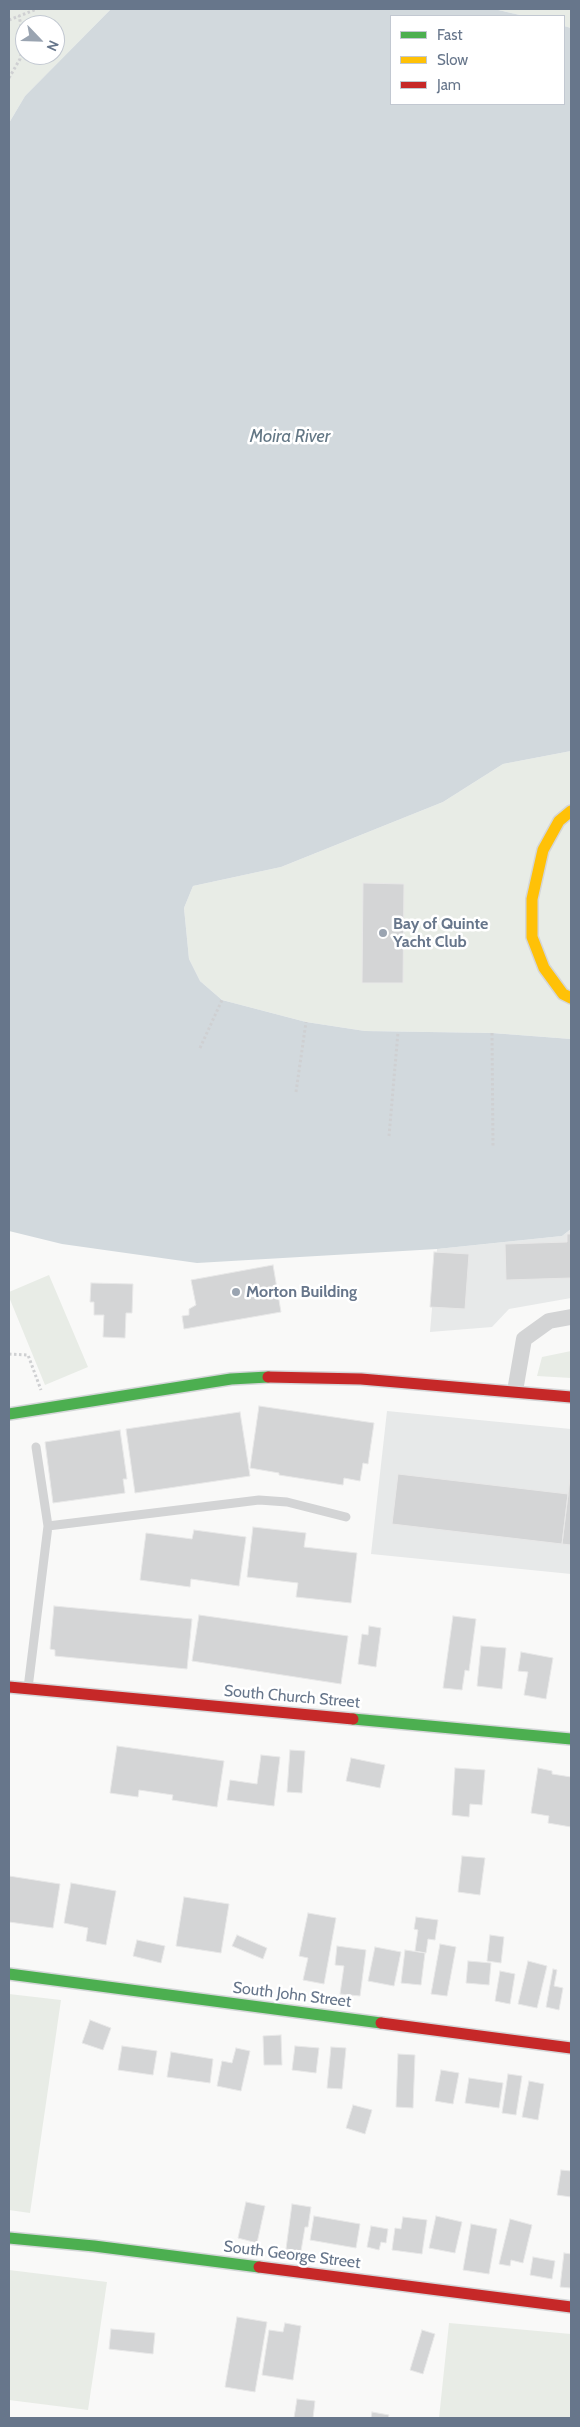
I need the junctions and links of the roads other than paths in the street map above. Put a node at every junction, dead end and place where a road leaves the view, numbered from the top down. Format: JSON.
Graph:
{"nodes":[{"id":1,"x":571,"y":811,"type":"edge"},
{"id":2,"x":571,"y":998,"type":"edge"},
{"id":3,"x":571,"y":1317,"type":"edge"},
{"id":4,"x":516,"y":1391,"type":"junction"},
{"id":5,"x":571,"y":1397,"type":"edge"},
{"id":6,"x":9,"y":1414,"type":"edge"},
{"id":7,"x":36,"y":1447,"type":"dead end"},
{"id":8,"x":346,"y":1517,"type":"dead end"},
{"id":9,"x":48,"y":1526,"type":"junction"},
{"id":10,"x":9,"y":1686,"type":"edge"},
{"id":11,"x":28,"y":1688,"type":"junction"},
{"id":12,"x":571,"y":1739,"type":"edge"},
{"id":13,"x":9,"y":1974,"type":"edge"},
{"id":14,"x":571,"y":2048,"type":"edge"},
{"id":15,"x":9,"y":2238,"type":"edge"},
{"id":16,"x":571,"y":2307,"type":"edge"}],
"edges":[{"from":1,"to":2,"type":"street"},
{"from":3,"to":4,"type":"street"},
{"from":4,"to":5,"type":"street"},
{"from":4,"to":6,"type":"street"},
{"from":7,"to":9,"type":"lane"},
{"from":8,"to":9,"type":"lane"},
{"from":9,"to":11,"type":"lane"},
{"from":10,"to":11,"type":"street","name":"South Church Street"},
{"from":11,"to":12,"type":"street","name":"South Church Street"},
{"from":13,"to":14,"type":"street","name":"South John Street"},
{"from":15,"to":16,"type":"street","name":"South George Street"}]}
